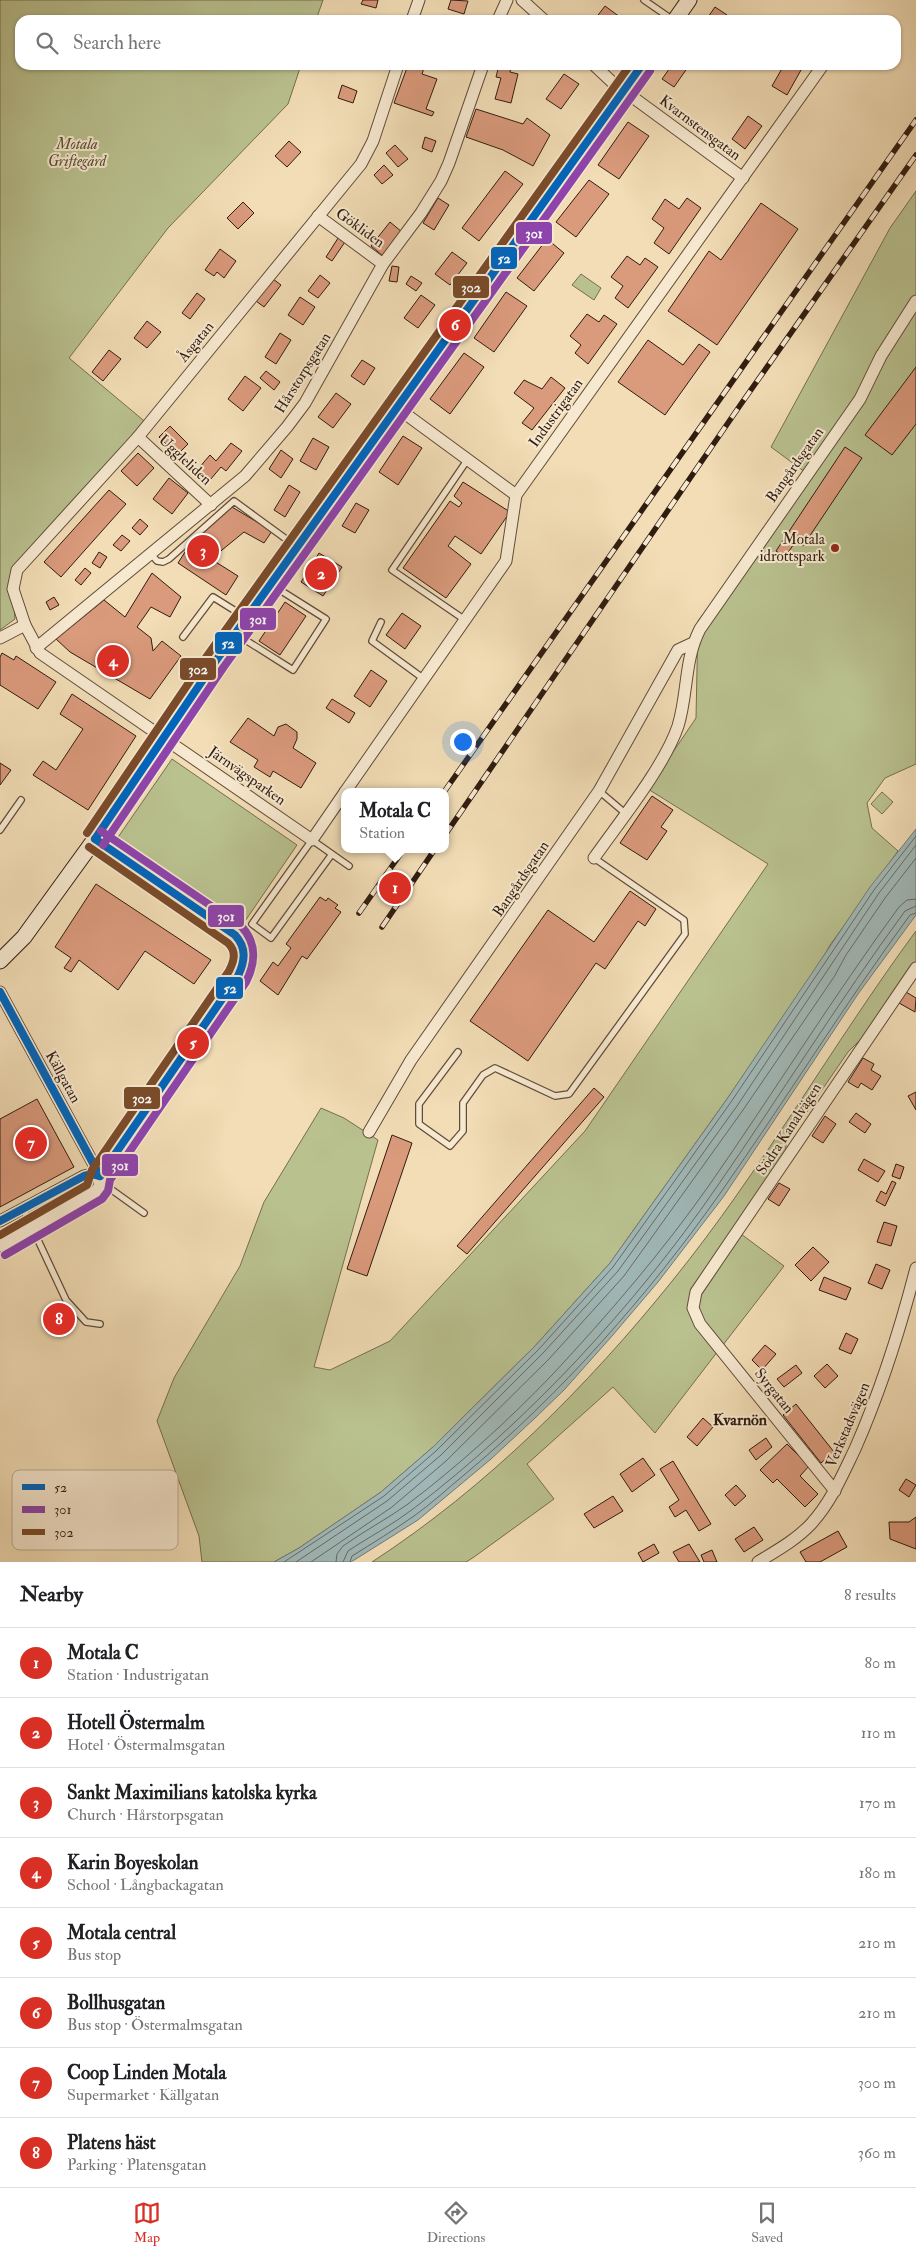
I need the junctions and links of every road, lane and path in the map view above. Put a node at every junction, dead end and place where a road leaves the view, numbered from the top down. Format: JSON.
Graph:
{"nodes":[{"id":1,"x":419,"y":0,"type":"edge"},
{"id":2,"x":507,"y":0,"type":"edge"},
{"id":3,"x":522,"y":0,"type":"edge"},
{"id":4,"x":644,"y":0,"type":"edge"},
{"id":5,"x":689,"y":0,"type":"edge"},
{"id":6,"x":414,"y":15,"type":"edge"},
{"id":7,"x":500,"y":15,"type":"edge"},
{"id":8,"x":538,"y":15,"type":"edge"},
{"id":9,"x":666,"y":15,"type":"edge"},
{"id":10,"x":678,"y":15,"type":"edge"},
{"id":11,"x":396,"y":70,"type":"edge"},
{"id":12,"x":481,"y":70,"type":"edge"},
{"id":13,"x":600,"y":70,"type":"edge"},
{"id":14,"x":638,"y":70,"type":"edge"},
{"id":15,"x":819,"y":70,"type":"edge"},
{"id":16,"x":624,"y":90,"type":"junction"},
{"id":17,"x":742,"y":178,"type":"junction"},
{"id":18,"x":318,"y":216,"type":"junction"},
{"id":19,"x":383,"y":264,"type":"junction"},
{"id":20,"x":916,"y":301,"type":"edge"},
{"id":21,"x":396,"y":407,"type":"junction"},
{"id":22,"x":138,"y":437,"type":"junction"},
{"id":23,"x":468,"y":460,"type":"junction"},
{"id":24,"x":516,"y":495,"type":"junction"},
{"id":25,"x":211,"y":505,"type":"junction"},
{"id":26,"x":286,"y":539,"type":"dead end"},
{"id":27,"x":151,"y":554,"type":"junction"},
{"id":28,"x":271,"y":584,"type":"junction"},
{"id":29,"x":246,"y":618,"type":"junction"},
{"id":30,"x":465,"y":620,"type":"junction"},
{"id":31,"x":381,"y":622,"type":"dead end"},
{"id":32,"x":26,"y":625,"type":"junction"},
{"id":33,"x":236,"y":634,"type":"junction"},
{"id":34,"x":183,"y":637,"type":"dead end"},
{"id":35,"x":0,"y":638,"type":"edge"},
{"id":36,"x":693,"y":643,"type":"junction"},
{"id":37,"x":36,"y":648,"type":"junction"},
{"id":38,"x":424,"y":679,"type":"junction"},
{"id":39,"x":164,"y":737,"type":"junction"},
{"id":40,"x":348,"y":788,"type":"edge"},
{"id":41,"x":599,"y":791,"type":"junction"},
{"id":42,"x":341,"y":798,"type":"edge"},
{"id":43,"x":21,"y":800,"type":"dead end"},
{"id":44,"x":625,"y":812,"type":"junction"},
{"id":45,"x":0,"y":830,"type":"edge"},
{"id":46,"x":95,"y":839,"type":"junction"},
{"id":47,"x":312,"y":840,"type":"junction"},
{"id":48,"x":332,"y":854,"type":"junction"},
{"id":49,"x":594,"y":858,"type":"joint"},
{"id":50,"x":349,"y":866,"type":"dead end"},
{"id":51,"x":0,"y":961,"type":"edge"},
{"id":52,"x":916,"y":968,"type":"edge"},
{"id":53,"x":0,"y":992,"type":"edge"},
{"id":54,"x":458,"y":1052,"type":"dead end"},
{"id":55,"x":370,"y":1132,"type":"dead end"},
{"id":56,"x":100,"y":1176,"type":"junction"},
{"id":57,"x":23,"y":1208,"type":"junction"},
{"id":58,"x":144,"y":1213,"type":"dead end"},
{"id":59,"x":0,"y":1221,"type":"edge"},
{"id":60,"x":32,"y":1228,"type":"junction"},
{"id":61,"x":0,"y":1246,"type":"edge"},
{"id":62,"x":916,"y":1268,"type":"edge"},
{"id":63,"x":693,"y":1308,"type":"joint"},
{"id":64,"x":100,"y":1324,"type":"dead end"},
{"id":65,"x":836,"y":1491,"type":"junction"},
{"id":66,"x":758,"y":1562,"type":"edge"}],
"edges":[{"from":1,"to":6,"type":"street"},
{"from":2,"to":7,"type":"street"},
{"from":3,"to":8,"type":"street"},
{"from":4,"to":9,"type":"lane"},
{"from":5,"to":10,"type":"street"},
{"from":11,"to":18,"type":"street","name":"Åsgatan"},
{"from":12,"to":19,"type":"street","name":"Hårstorpsgatan"},
{"from":13,"to":16,"type":"street","name":"Kvarnstensgatan"},
{"from":14,"to":16,"type":"street"},
{"from":15,"to":17,"type":"street","name":"Industrigatan"},
{"from":16,"to":17,"type":"street","name":"Kvarnstensgatan"},
{"from":16,"to":21,"type":"street"},
{"from":17,"to":24,"type":"street","name":"Industrigatan"},
{"from":18,"to":19,"type":"street","name":"Gökliden"},
{"from":18,"to":22,"type":"street","name":"Åsgatan"},
{"from":19,"to":25,"type":"street","name":"Hårstorpsgatan"},
{"from":20,"to":36,"type":"street","name":"Bangårdsgatan"},
{"from":21,"to":23,"type":"street"},
{"from":21,"to":28,"type":"street"},
{"from":22,"to":25,"type":"street","name":"Uggleliden"},
{"from":22,"to":32,"type":"street","name":"Åsgatan"},
{"from":23,"to":24,"type":"street"},
{"from":23,"to":30,"type":"lane"},
{"from":24,"to":30,"type":"street","name":"Industrigatan"},
{"from":25,"to":27,"type":"street","name":"Hårstorpsgatan"},
{"from":26,"to":27,"type":"lane"},
{"from":27,"to":37,"type":"street","name":"Hårstorpsgatan"},
{"from":28,"to":29,"type":"street"},
{"from":28,"to":33,"type":"lane"},
{"from":29,"to":33,"type":"street"},
{"from":29,"to":34,"type":"lane"},
{"from":30,"to":38,"type":"street","name":"Industrigatan"},
{"from":31,"to":38,"type":"lane"},
{"from":32,"to":35,"type":"street"},
{"from":32,"to":37,"type":"street","name":"Åsgatan"},
{"from":33,"to":39,"type":"street"},
{"from":36,"to":41,"type":"street","name":"Bangårdsgatan"},
{"from":36,"to":44,"type":"street","name":"Bangårdsgatan"},
{"from":37,"to":39,"type":"street","name":"Järnvägsparken"},
{"from":38,"to":40,"type":"street","name":"Industrigatan"},
{"from":39,"to":46,"type":"street"},
{"from":39,"to":47,"type":"street","name":"Järnvägsparken"},
{"from":41,"to":44,"type":"lane"},
{"from":41,"to":55,"type":"street","name":"Bangårdsgatan"},
{"from":42,"to":47,"type":"street","name":"Industrigatan"},
{"from":43,"to":45,"type":"lane"},
{"from":44,"to":49,"type":"street","name":"Bangårdsgatan"},
{"from":46,"to":51,"type":"street"},
{"from":46,"to":56,"type":"lane"},
{"from":47,"to":48,"type":"lane","name":"Järnvägsparken"},
{"from":47,"to":48,"type":"lane"},
{"from":48,"to":50,"type":"lane","name":"Järnvägsparken"},
{"from":49,"to":54,"type":"lane"},
{"from":52,"to":63,"type":"street","name":"Södra Kanalvägen"},
{"from":53,"to":56,"type":"street","name":"Källgatan"},
{"from":56,"to":57,"type":"street"},
{"from":56,"to":58,"type":"lane"},
{"from":56,"to":60,"type":"street"},
{"from":57,"to":59,"type":"street"},
{"from":57,"to":60,"type":"lane"},
{"from":60,"to":61,"type":"street"},
{"from":60,"to":64,"type":"lane"},
{"from":62,"to":65,"type":"street","name":"Verkstadsvägen"},
{"from":63,"to":65,"type":"street","name":"Syrgatan"},
{"from":65,"to":66,"type":"street","name":"Verkstadsvägen"}]}
